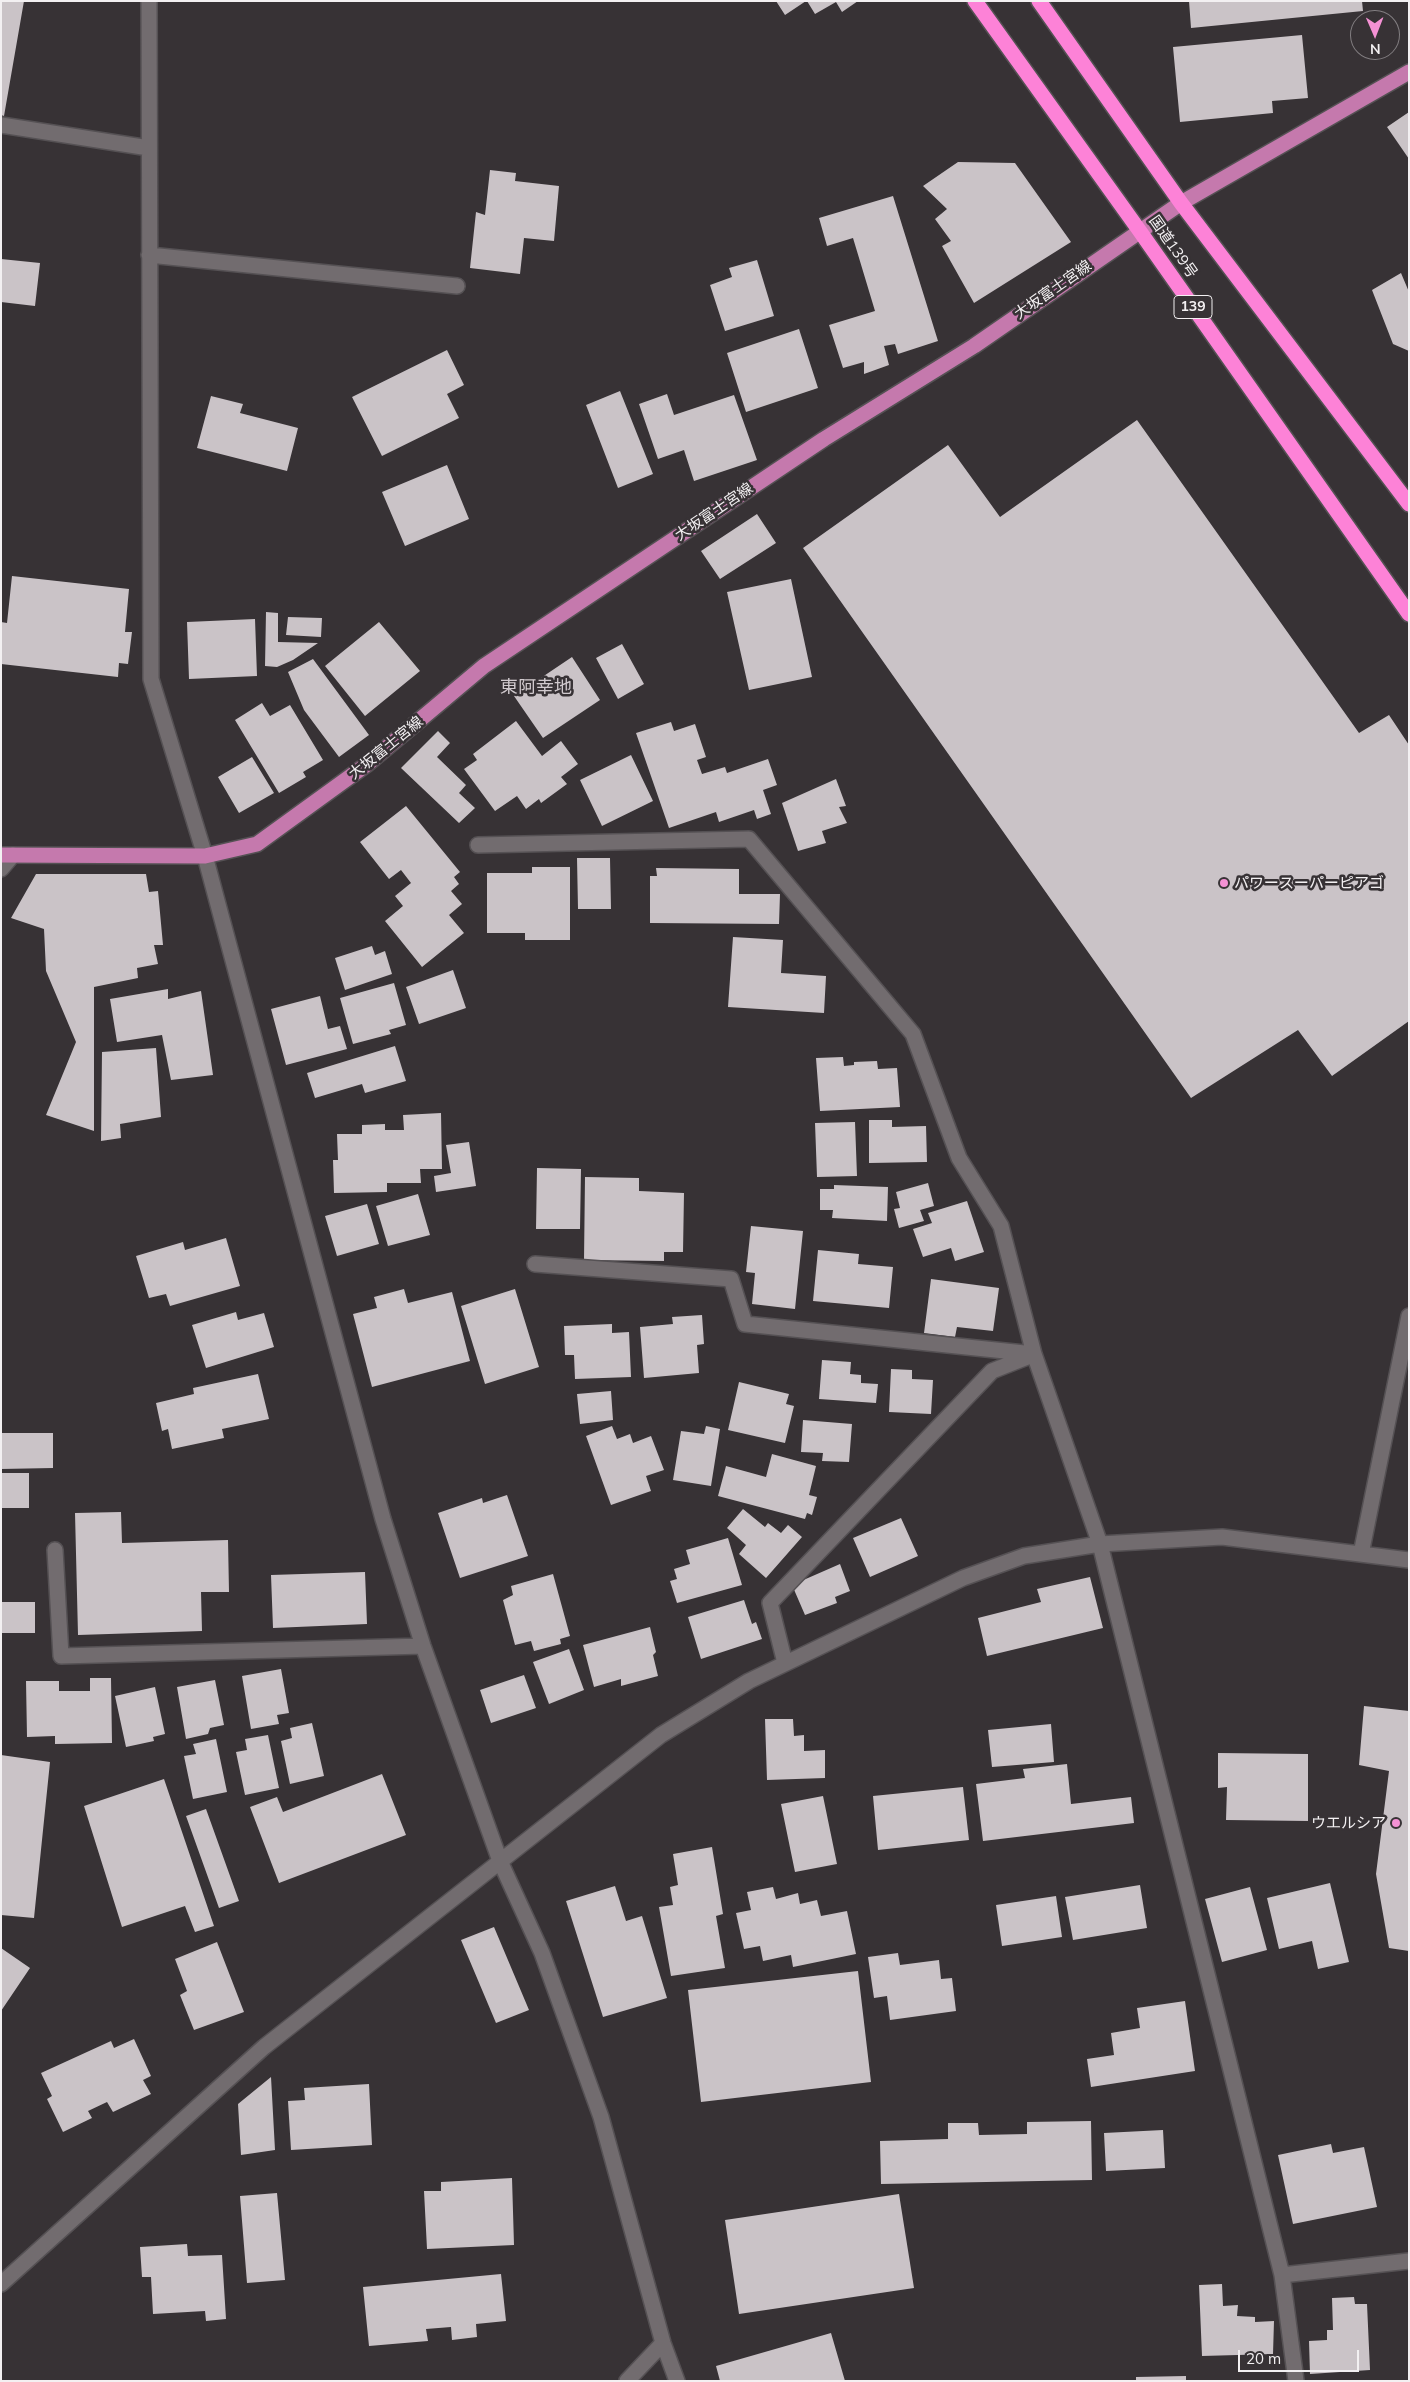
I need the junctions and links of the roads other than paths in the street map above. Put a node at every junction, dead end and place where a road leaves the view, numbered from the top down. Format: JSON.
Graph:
{"nodes":[{"id":1,"x":149,"y":1,"type":"edge"},
{"id":2,"x":975,"y":1,"type":"edge"},
{"id":3,"x":1040,"y":1,"type":"edge"},
{"id":4,"x":1409,"y":72,"type":"edge"},
{"id":5,"x":1,"y":125,"type":"edge"},
{"id":6,"x":149,"y":148,"type":"junction"},
{"id":7,"x":1181,"y":203,"type":"junction"},
{"id":8,"x":1139,"y":230,"type":"junction"},
{"id":9,"x":149,"y":256,"type":"junction"},
{"id":10,"x":457,"y":286,"type":"dead end"},
{"id":11,"x":1409,"y":504,"type":"edge"},
{"id":12,"x":1409,"y":614,"type":"edge"},
{"id":13,"x":478,"y":845,"type":"dead end"},
{"id":14,"x":7,"y":855,"type":"edge"},
{"id":15,"x":206,"y":856,"type":"junction"},
{"id":16,"x":1,"y":869,"type":"edge"},
{"id":17,"x":535,"y":1264,"type":"dead end"},
{"id":18,"x":1409,"y":1316,"type":"edge"},
{"id":19,"x":1034,"y":1354,"type":"junction"},
{"id":20,"x":1100,"y":1544,"type":"junction"},
{"id":21,"x":55,"y":1550,"type":"dead end"},
{"id":22,"x":1361,"y":1554,"type":"junction"},
{"id":23,"x":1409,"y":1560,"type":"edge"},
{"id":24,"x":423,"y":1646,"type":"junction"},
{"id":25,"x":785,"y":1663,"type":"junction"},
{"id":26,"x":500,"y":1861,"type":"junction"},
{"id":27,"x":1409,"y":2261,"type":"edge"},
{"id":28,"x":1282,"y":2275,"type":"junction"},
{"id":29,"x":1,"y":2284,"type":"edge"},
{"id":30,"x":664,"y":2343,"type":"junction"},
{"id":31,"x":627,"y":2381,"type":"edge"},
{"id":32,"x":677,"y":2381,"type":"edge"},
{"id":33,"x":1296,"y":2381,"type":"edge"}],
"edges":[{"from":1,"to":6,"type":"street"},
{"from":2,"to":8,"type":"highway","name":"国道139号","number":"139"},
{"from":3,"to":7,"type":"highway"},
{"from":4,"to":7,"type":"main road","name":"大坂富士宮線"},
{"from":5,"to":6,"type":"street"},
{"from":6,"to":9,"type":"street"},
{"from":7,"to":8,"type":"main road","name":"大坂富士宮線"},
{"from":7,"to":11,"type":"highway"},
{"from":8,"to":12,"type":"highway","name":"国道139号","number":"139"},
{"from":8,"to":15,"type":"main road","name":"大坂富士宮線"},
{"from":9,"to":10,"type":"street"},
{"from":9,"to":15,"type":"street"},
{"from":13,"to":19,"type":"street"},
{"from":14,"to":15,"type":"main road","name":"大坂富士宮線"},
{"from":14,"to":16,"type":"street"},
{"from":15,"to":24,"type":"street"},
{"from":17,"to":19,"type":"street"},
{"from":18,"to":22,"type":"street"},
{"from":19,"to":20,"type":"street"},
{"from":19,"to":25,"type":"street"},
{"from":20,"to":22,"type":"street"},
{"from":20,"to":25,"type":"street"},
{"from":20,"to":28,"type":"street"},
{"from":21,"to":24,"type":"street"},
{"from":22,"to":23,"type":"street"},
{"from":24,"to":26,"type":"street"},
{"from":25,"to":26,"type":"street"},
{"from":26,"to":29,"type":"street"},
{"from":26,"to":30,"type":"street"},
{"from":27,"to":28,"type":"street"},
{"from":28,"to":33,"type":"street"},
{"from":30,"to":31,"type":"street"},
{"from":30,"to":32,"type":"street"}]}
